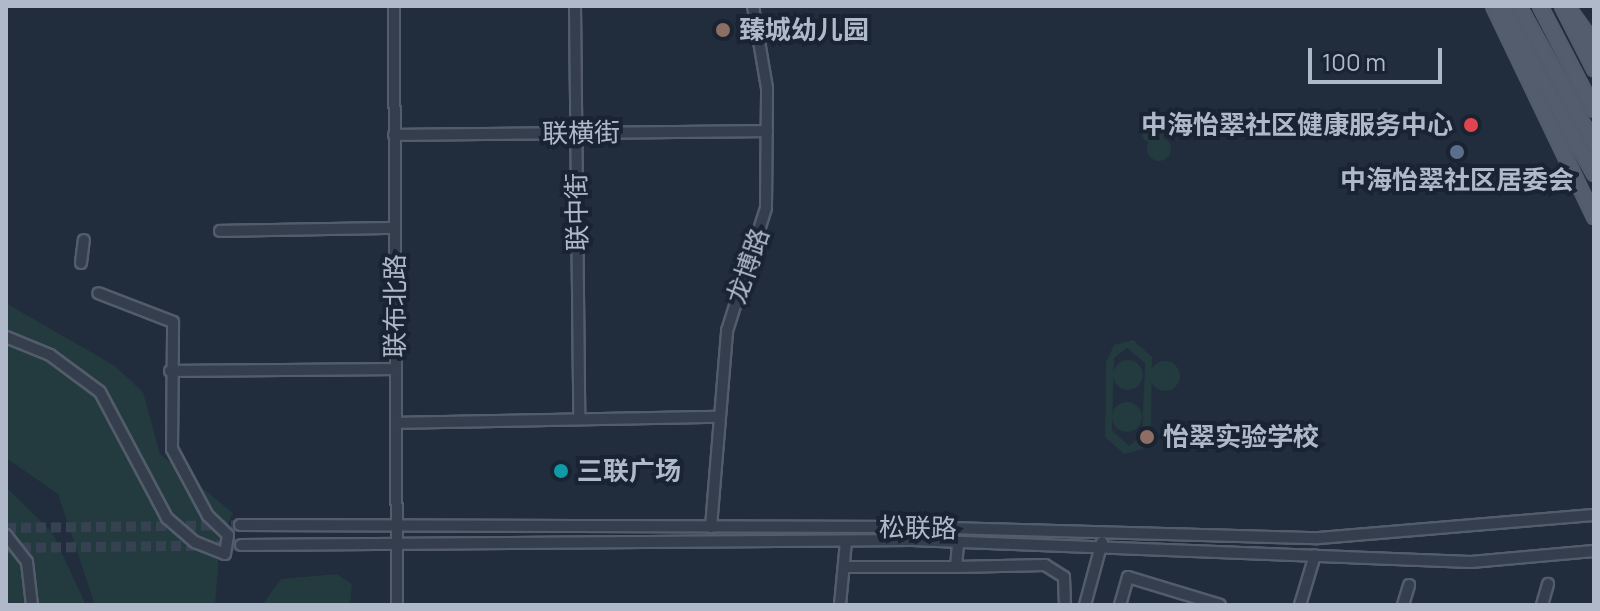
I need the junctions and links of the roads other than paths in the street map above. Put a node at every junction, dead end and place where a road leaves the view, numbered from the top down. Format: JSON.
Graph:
{"nodes":[{"id":1,"x":394,"y":6,"type":"edge"},
{"id":2,"x":575,"y":6,"type":"edge"},
{"id":3,"x":753,"y":6,"type":"edge"},
{"id":4,"x":1493,"y":6,"type":"edge"},
{"id":5,"x":1501,"y":6,"type":"edge"},
{"id":6,"x":1519,"y":6,"type":"edge"},
{"id":7,"x":1540,"y":6,"type":"edge"},
{"id":8,"x":1564,"y":6,"type":"edge"},
{"id":9,"x":1594,"y":44,"type":"edge"},
{"id":10,"x":1594,"y":69,"type":"edge"},
{"id":11,"x":1594,"y":110,"type":"edge"},
{"id":12,"x":767,"y":131,"type":"junction"},
{"id":13,"x":576,"y":133,"type":"junction"},
{"id":14,"x":394,"y":135,"type":"junction"},
{"id":15,"x":1594,"y":144,"type":"edge"},
{"id":16,"x":1594,"y":174,"type":"edge"},
{"id":17,"x":1594,"y":217,"type":"edge"},
{"id":18,"x":395,"y":228,"type":"junction"},
{"id":19,"x":220,"y":231,"type":"dead end"},
{"id":20,"x":84,"y":240,"type":"dead end"},
{"id":21,"x":81,"y":263,"type":"dead end"},
{"id":22,"x":98,"y":293,"type":"dead end"},
{"id":23,"x":6,"y":337,"type":"edge"},
{"id":24,"x":396,"y":369,"type":"junction"},
{"id":25,"x":170,"y":371,"type":"junction"},
{"id":26,"x":714,"y":417,"type":"junction"},
{"id":27,"x":579,"y":419,"type":"junction"},
{"id":28,"x":396,"y":423,"type":"junction"},
{"id":29,"x":1594,"y":515,"type":"edge"},
{"id":30,"x":240,"y":525,"type":"tunnel mouth"},
{"id":31,"x":397,"y":525,"type":"junction"},
{"id":32,"x":711,"y":527,"type":"junction"},
{"id":33,"x":1104,"y":532,"type":"junction"},
{"id":34,"x":6,"y":535,"type":"edge"},
{"id":35,"x":846,"y":541,"type":"junction"},
{"id":36,"x":958,"y":542,"type":"junction"},
{"id":37,"x":397,"y":544,"type":"junction"},
{"id":38,"x":241,"y":545,"type":"tunnel mouth"},
{"id":39,"x":1101,"y":547,"type":"junction"},
{"id":40,"x":1594,"y":551,"type":"edge"},
{"id":41,"x":1315,"y":555,"type":"junction"},
{"id":42,"x":844,"y":567,"type":"junction"},
{"id":43,"x":956,"y":567,"type":"junction"},
{"id":44,"x":1548,"y":584,"type":"dead end"},
{"id":45,"x":1409,"y":585,"type":"dead end"},
{"id":46,"x":32,"y":605,"type":"edge"},
{"id":47,"x":397,"y":605,"type":"edge"},
{"id":48,"x":840,"y":605,"type":"edge"},
{"id":49,"x":1065,"y":605,"type":"edge"},
{"id":50,"x":1085,"y":605,"type":"edge"},
{"id":51,"x":1120,"y":605,"type":"edge"},
{"id":52,"x":1220,"y":605,"type":"edge"},
{"id":53,"x":1300,"y":605,"type":"edge"},
{"id":54,"x":1403,"y":605,"type":"edge"},
{"id":55,"x":1542,"y":605,"type":"edge"}],
"edges":[{"from":1,"to":14,"type":"street","name":"联布北路"},
{"from":2,"to":13,"type":"street","name":"联中街"},
{"from":3,"to":12,"type":"street","name":"龙博路"},
{"from":4,"to":17,"type":"main road"},
{"from":5,"to":16,"type":"main road"},
{"from":6,"to":15,"type":"main road"},
{"from":7,"to":11,"type":"main road"},
{"from":8,"to":9,"type":"main road"},
{"from":8,"to":10,"type":"main road"},
{"from":12,"to":13,"type":"street","name":"联横街"},
{"from":12,"to":26,"type":"street","name":"龙博路"},
{"from":13,"to":14,"type":"street","name":"联横街"},
{"from":13,"to":27,"type":"street","name":"联中街"},
{"from":14,"to":18,"type":"street","name":"联布北路"},
{"from":18,"to":19,"type":"street"},
{"from":18,"to":24,"type":"street","name":"联布北路"},
{"from":20,"to":21,"type":"street"},
{"from":22,"to":25,"type":"street"},
{"from":23,"to":25,"type":"street"},
{"from":24,"to":25,"type":"street"},
{"from":24,"to":28,"type":"street","name":"联布北路"},
{"from":26,"to":27,"type":"street"},
{"from":26,"to":32,"type":"street","name":"龙博路"},
{"from":27,"to":28,"type":"street"},
{"from":28,"to":31,"type":"street","name":"联布北路"},
{"from":29,"to":33,"type":"street","name":"松联路"},
{"from":30,"to":31,"type":"street","name":"松联路"},
{"from":31,"to":32,"type":"street","name":"松联路"},
{"from":31,"to":37,"type":"street","name":"联布北路"},
{"from":32,"to":33,"type":"street","name":"松联路"},
{"from":33,"to":39,"type":"street"},
{"from":34,"to":46,"type":"street"},
{"from":35,"to":36,"type":"street","name":"松联路"},
{"from":35,"to":37,"type":"street","name":"松联路"},
{"from":35,"to":42,"type":"street"},
{"from":36,"to":39,"type":"street","name":"松联路"},
{"from":36,"to":43,"type":"street"},
{"from":37,"to":38,"type":"street","name":"松联路"},
{"from":37,"to":47,"type":"street","name":"联布北路"},
{"from":39,"to":41,"type":"street","name":"松联路"},
{"from":39,"to":50,"type":"street"},
{"from":40,"to":41,"type":"street","name":"松联路"},
{"from":41,"to":53,"type":"street"},
{"from":42,"to":43,"type":"street"},
{"from":42,"to":48,"type":"street"},
{"from":43,"to":49,"type":"street"},
{"from":44,"to":55,"type":"street"},
{"from":45,"to":54,"type":"street"},
{"from":51,"to":52,"type":"street"}]}
